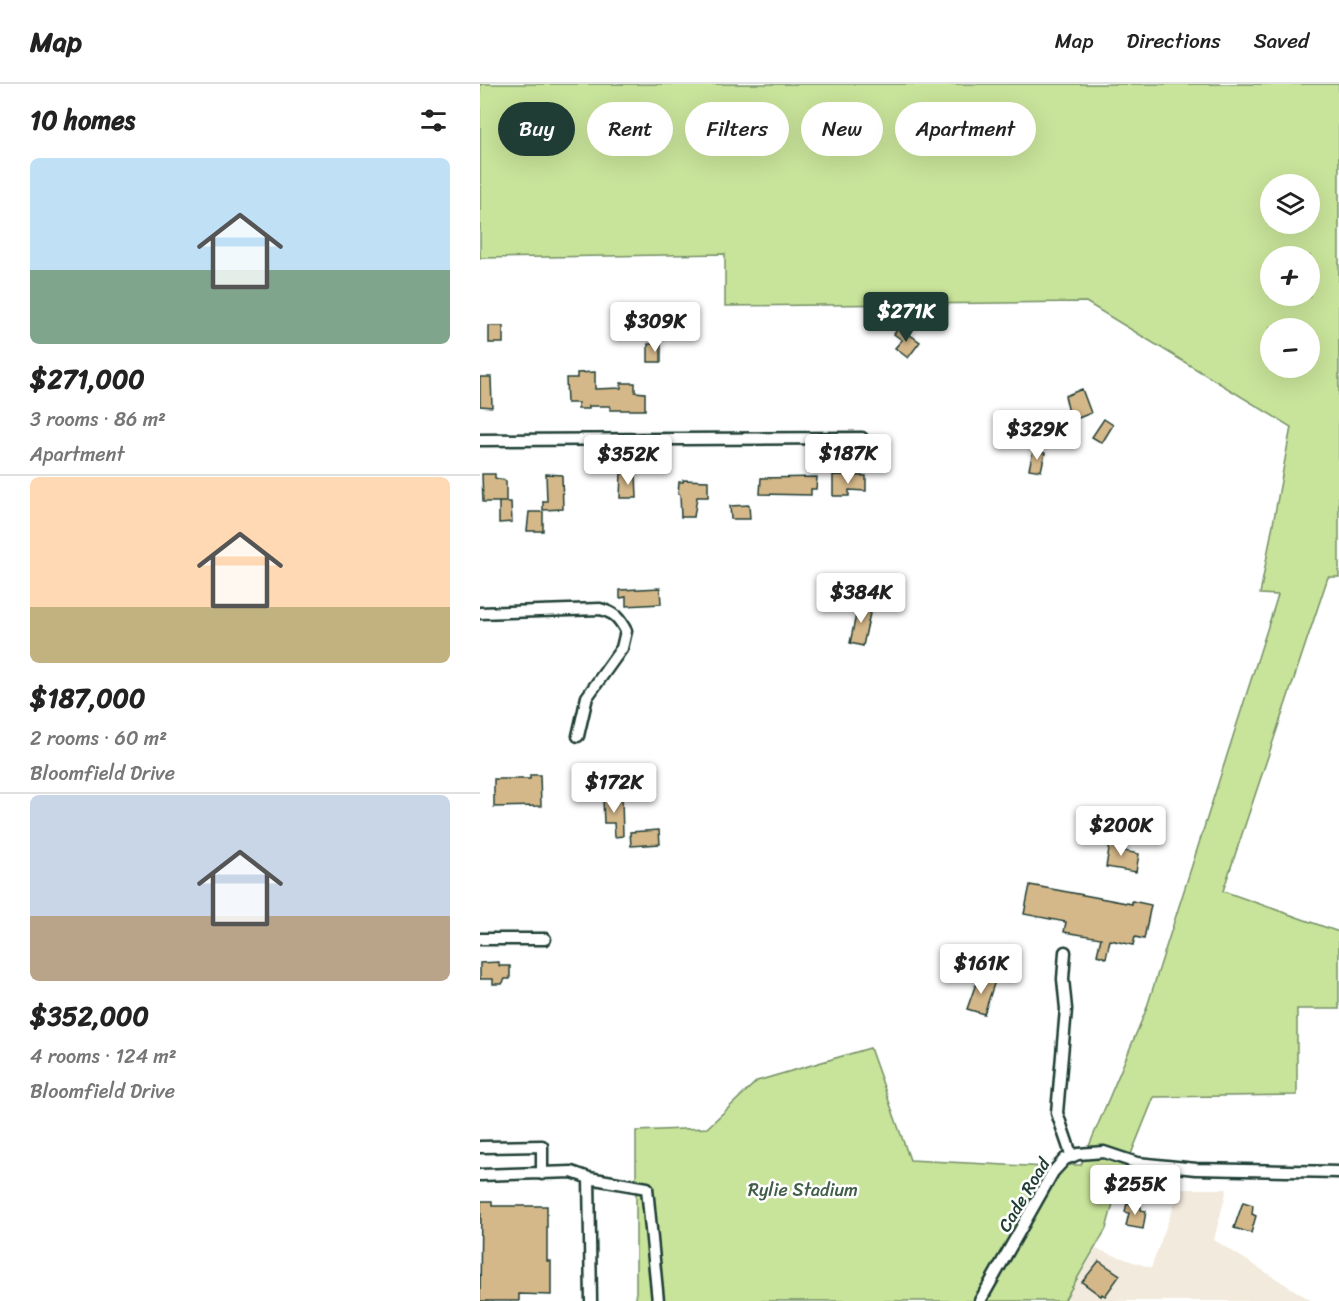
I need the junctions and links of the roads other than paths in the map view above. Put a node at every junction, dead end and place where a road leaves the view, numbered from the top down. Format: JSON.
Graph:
{"nodes":[{"id":1,"x":862,"y":438,"type":"dead end"},
{"id":2,"x":480,"y":441,"type":"edge"},
{"id":3,"x":480,"y":614,"type":"edge"},
{"id":4,"x":578,"y":736,"type":"dead end"},
{"id":5,"x":480,"y":939,"type":"edge"},
{"id":6,"x":545,"y":939,"type":"dead end"},
{"id":7,"x":1065,"y":952,"type":"dead end"},
{"id":8,"x":480,"y":1147,"type":"edge"},
{"id":9,"x":1072,"y":1157,"type":"junction"},
{"id":10,"x":1339,"y":1172,"type":"edge"},
{"id":11,"x":542,"y":1174,"type":"junction"},
{"id":12,"x":480,"y":1175,"type":"edge"},
{"id":13,"x":589,"y":1178,"type":"junction"},
{"id":14,"x":591,"y":1301,"type":"edge"},
{"id":15,"x":658,"y":1301,"type":"edge"},
{"id":16,"x":980,"y":1301,"type":"edge"}],
"edges":[{"from":1,"to":2,"type":"street"},
{"from":3,"to":4,"type":"street"},
{"from":5,"to":6,"type":"street"},
{"from":7,"to":9,"type":"street"},
{"from":8,"to":11,"type":"street"},
{"from":9,"to":10,"type":"street","name":"Cade Road"},
{"from":9,"to":16,"type":"street","name":"Cade Road"},
{"from":11,"to":12,"type":"street"},
{"from":11,"to":13,"type":"street"},
{"from":13,"to":14,"type":"street"},
{"from":13,"to":15,"type":"street"}]}
